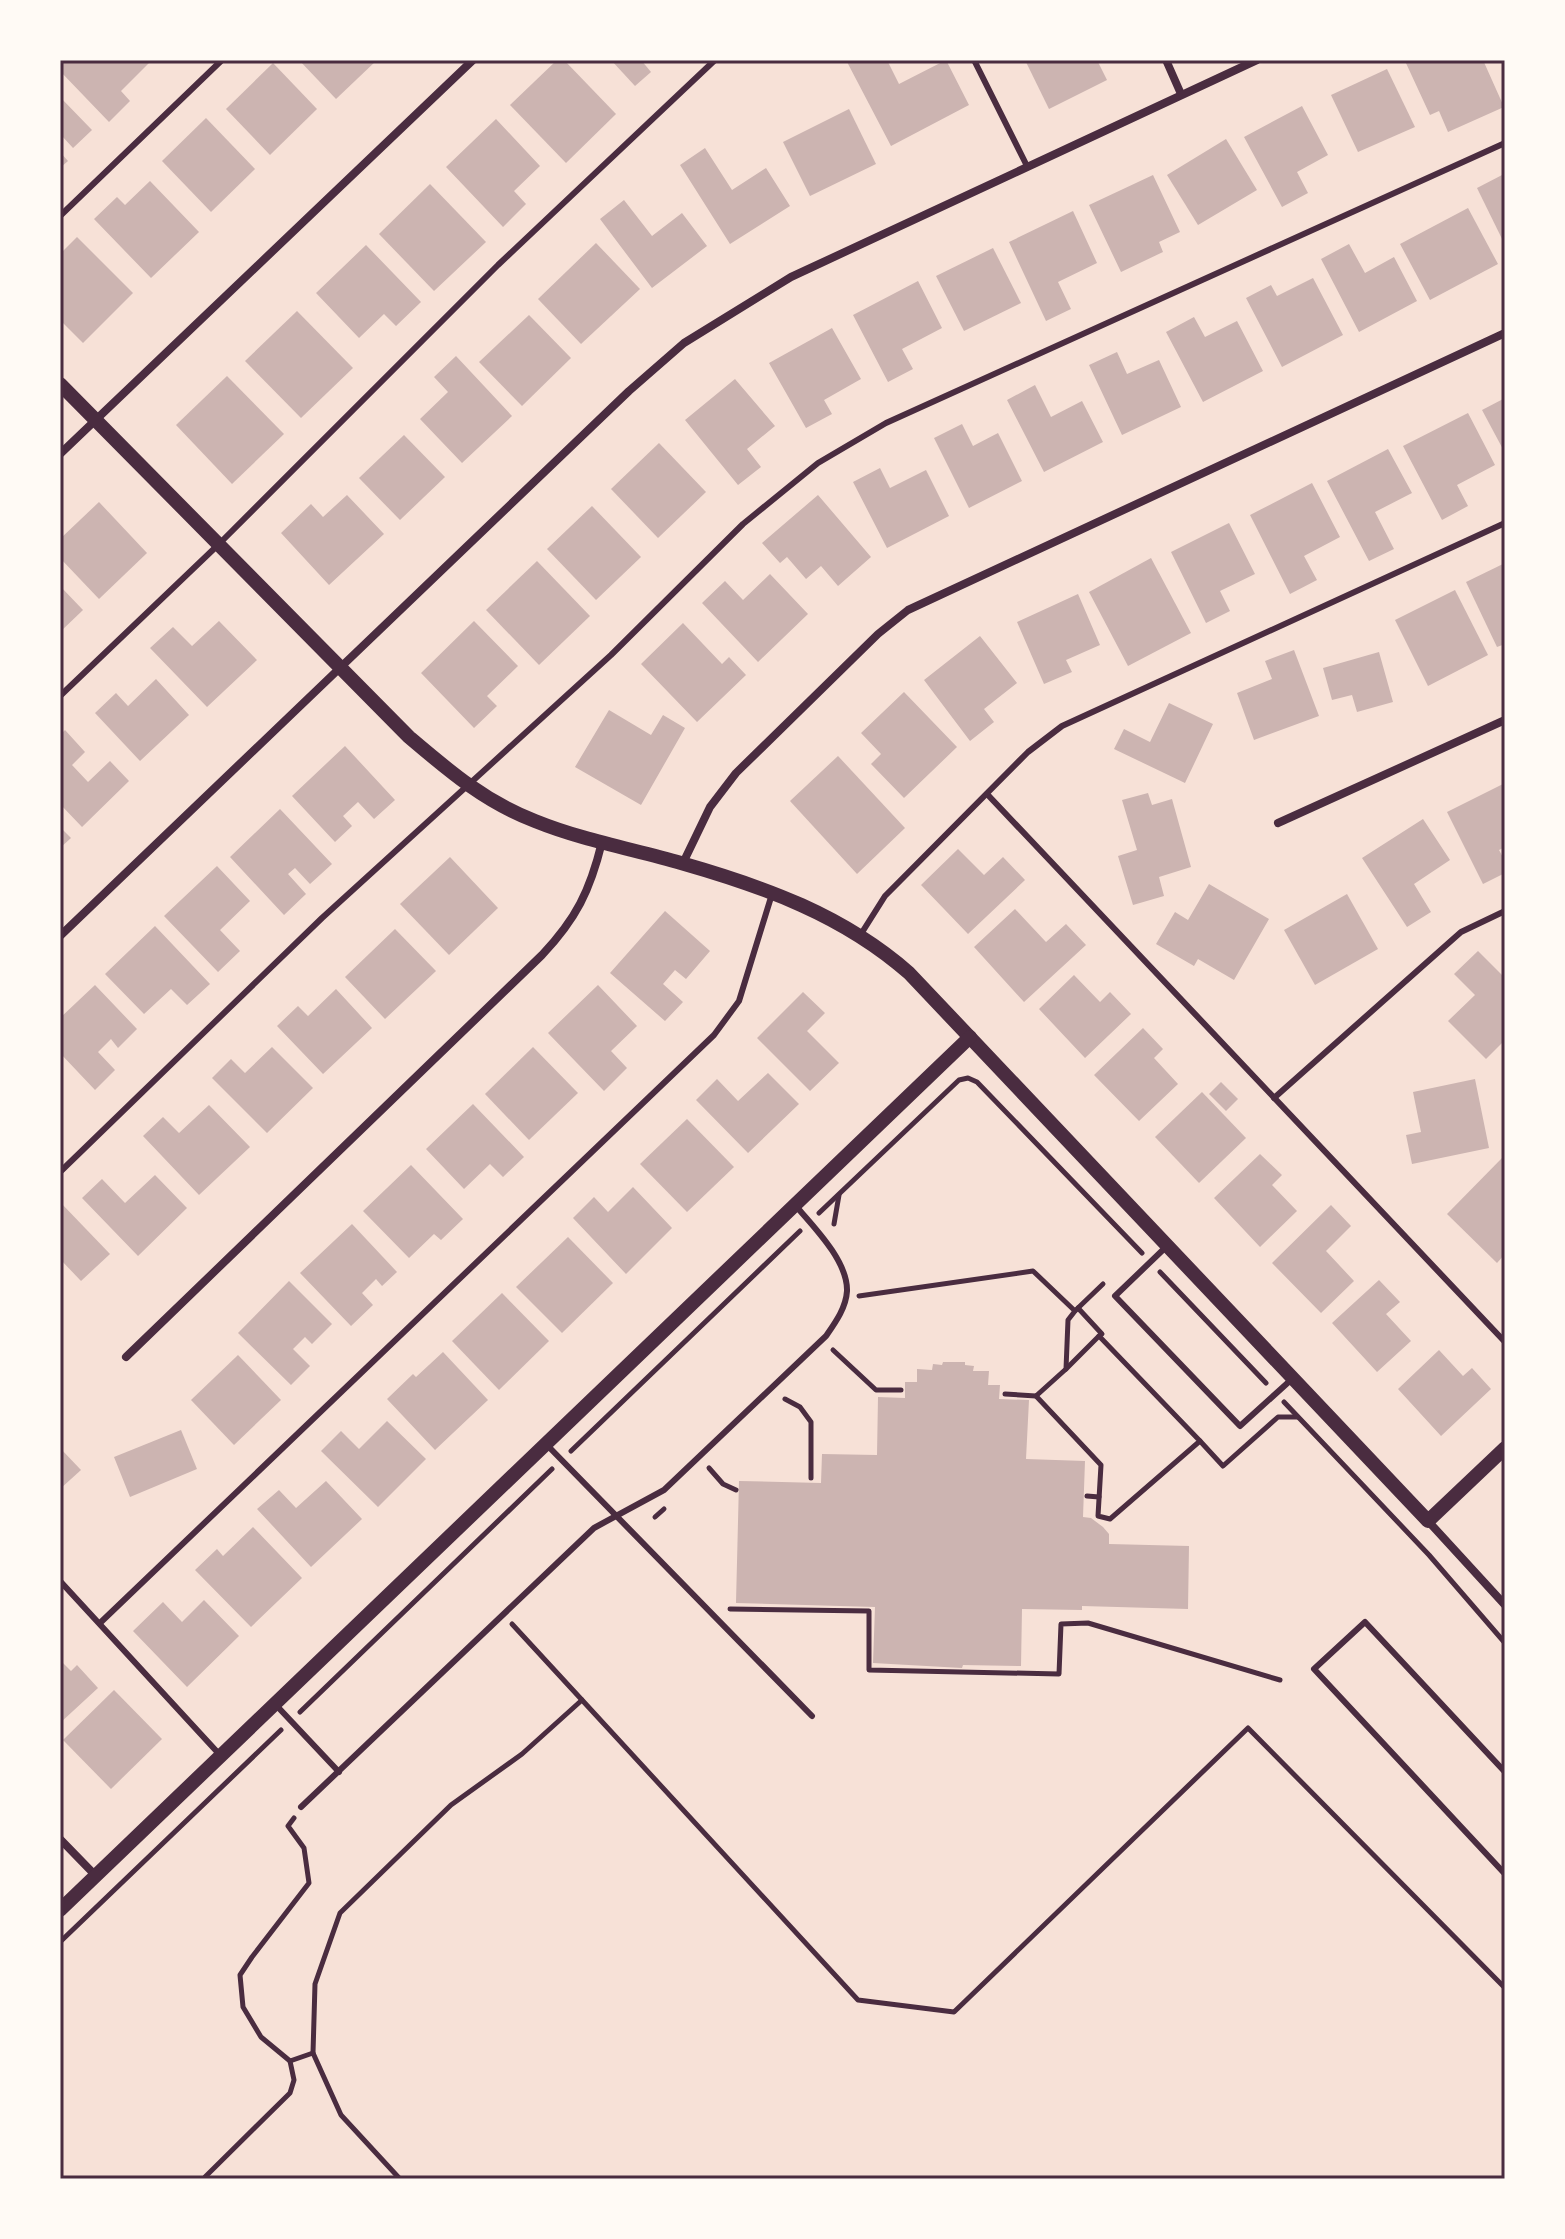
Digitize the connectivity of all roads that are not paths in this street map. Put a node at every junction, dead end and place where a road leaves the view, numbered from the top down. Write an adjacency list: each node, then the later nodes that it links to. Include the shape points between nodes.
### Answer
1 (222, 60): 10 (lane)
2 (473, 60): 13 (street)
3 (715, 60): 16 (lane, via 498,265)
4 (974, 60): 9 (lane)
5 (1166, 60): 7 (street)
6 (1257, 60): 7 (street)
7 (1181, 94): 9 (street)
8 (1505, 143): 20 (lane, via 900,417 818,463 743,524)
9 (1027, 166): 17 (street, via 791,277 684,343)
10 (60, 216)
11 (1505, 333): 24 (street, via 908,610 736,773 710,807)
12 (60, 384): 13 (street)
13 (96, 420): 14 (street); 16 (street)
14 (60, 454)
15 (1505, 523): 21 (lane, via 1062,726)
16 (219, 544): 17 (street); 18 (lane)
17 (342, 667): 20 (street, via 409,737); 28 (street)
18 (60, 696)
19 (1505, 720): 22 (street)
20 (467, 787): 23 (street, via 534,821); 31 (lane, via 322,918)
21 (987, 794): 27 (lane, via 885,896); 30 (lane)
22 (1278, 823)
23 (602, 842): 24 (street); 35 (street, via 584,902 550,947)
24 (683, 863): 25 (street)
25 (772, 893): 27 (street); 43 (lane, via 739,1001 714,1035)
26 (1505, 911): 30 (lane, via 1461,932)
27 (861, 934): 29 (street, via 909,973)
28 (60, 936)
29 (970, 1037): 32 (street); 33 (street)
30 (1274, 1098): 34 (lane)
31 (60, 1172)
32 (795, 1205): 37 (street); 39 (lane, via 841,1267 847,1289 840,1315 826,1336 664,1490)
33 (1167, 1246): 36 (street); 36 (lane, via 1115,1296 1135,1318 1240,1426)
34 (1505, 1342)
35 (126, 1357)
36 (1292, 1379): 40 (street)
37 (546, 1444): 39 (lane); 44 (street)
38 (1505, 1448): 40 (street)
39 (616, 1517): 45 (lane); 47 (lane, via 594,1528)
40 (1428, 1521): 42 (street)
41 (60, 1581): 43 (lane)
42 (1505, 1605)
43 (100, 1623): 46 (lane)
44 (275, 1704): 46 (street); 47 (lane)
45 (812, 1716)
46 (221, 1756): 54 (street)
47 (339, 1772): 49 (lane)
48 (1505, 1772): 52 (lane, via 1365,1622 1314,1669)
49 (301, 1807)
50 (60, 1839): 54 (street)
51 (1505, 1862): 52 (lane)
52 (1497, 1866): 53 (lane)
53 (1505, 1874)
54 (96, 1876): 55 (street)
55 (60, 1910)

